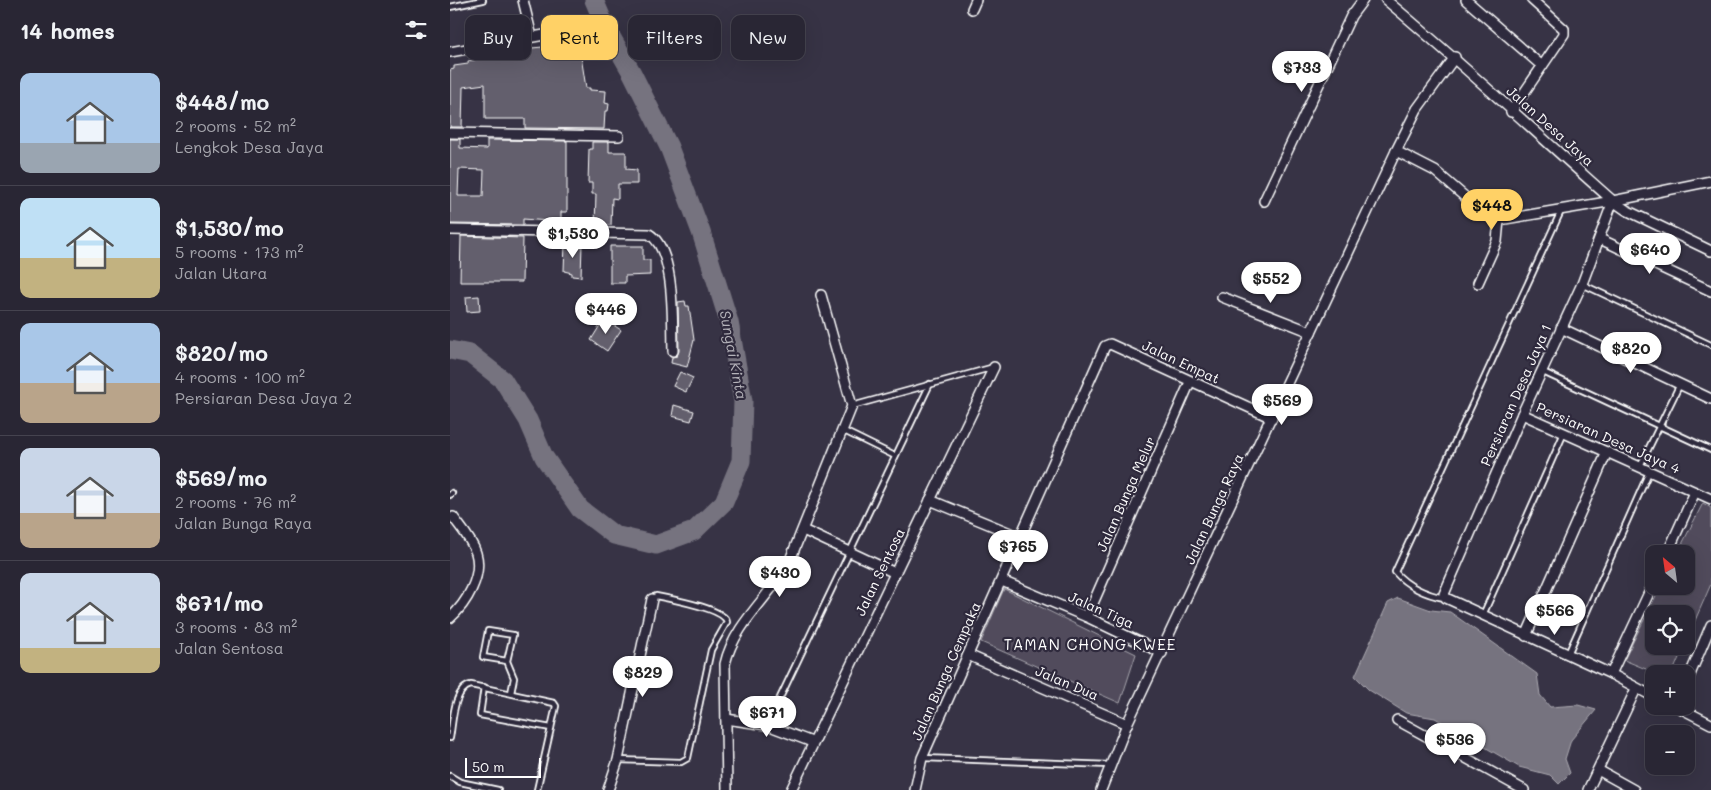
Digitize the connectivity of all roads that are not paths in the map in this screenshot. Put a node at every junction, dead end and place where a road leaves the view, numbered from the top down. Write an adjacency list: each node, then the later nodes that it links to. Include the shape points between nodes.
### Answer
1 (483, 0): 7 (lane)
2 (523, 0): 9 (street)
3 (1363, 0): 18 (street, via 1351,16)
4 (1386, 0): 11 (street, Jalan Desa Jaya)
5 (1466, 0): 12 (street)
6 (1532, 0): 12 (street, via 1564,31)
7 (450, 7)
8 (541, 35): 9 (street)
9 (532, 37): 10 (street)
10 (450, 52)
11 (1455, 57): 13 (street, Jalan Desa Jaya); 16 (street, Jalan Bunga Raya, via 1417,109)
12 (1542, 66): 13 (street)
13 (1512, 112): 19 (street, Jalan Desa Jaya)
14 (450, 133): 15 (street)
15 (619, 136)
16 (1396, 151): 21 (street, via 1435,170 1486,215); 31 (street, Jalan Bunga Raya)
17 (1711, 181): 19 (street)
18 (1264, 201)
19 (1613, 201): 20 (street); 23 (street, Persiaran Desa Jaya 1); 24 (street, Jalan Desa Jaya)
20 (1562, 208): 21 (street); 63 (lane, via 1395,572 1403,582)
21 (1499, 220): 25 (street, via 1497,241)
22 (450, 230): 34 (street, via 649,234 662,252 672,288)
23 (1600, 239): 26 (street, Persiaran Desa Jaya 1); 27 (street)
24 (1711, 251)
25 (1478, 284)
26 (1582, 284): 30 (street, Persiaran Desa Jaya 1); 32 (lane)
27 (1711, 291)
28 (821, 295): 41 (street)
29 (1222, 297): 31 (street)
30 (1561, 328): 36 (street, Persiaran Desa Jaya 1); 39 (street)
31 (1311, 332): 43 (street, Jalan Bunga Raya)
32 (1711, 345)
33 (1105, 346): 37 (street, Jalan Empat, via 1110,344); 57 (street, Jalan Bunga Cempaka)
34 (673, 351)
35 (994, 367): 38 (lane); 54 (street, Jalan Sentosa)
36 (1542, 371): 42 (street, Persiaran Desa Jaya 1); 44 (lane)
37 (1190, 382): 43 (street, Jalan Empat); 66 (street, Jalan Bunga Melur)
38 (930, 384): 41 (lane); 49 (lane)
39 (1680, 384): 40 (street); 44 (lane)
40 (1711, 399)
41 (852, 406): 45 (street)
42 (1522, 414): 46 (street, Persiaran Desa Jaya 4); 63 (street, Persiaran Desa Jaya 1, via 1444,592)
43 (1272, 418): 70 (street, Jalan Bunga Raya)
44 (1660, 425): 47 (lane); 50 (lane)
45 (842, 430): 49 (lane); 56 (street)
46 (1564, 433): 48 (street, Persiaran Desa Jaya 4); 65 (lane)
47 (1711, 450)
48 (1607, 452): 50 (street, Persiaran Desa Jaya 4); 69 (street)
49 (895, 456): 59 (lane)
50 (1640, 467): 51 (street, Persiaran Desa Jaya 4)
51 (1649, 472): 52 (street, Persiaran Desa Jaya 4); 71 (lane)
52 (1695, 492): 53 (street, Persiaran Desa Jaya 4); 58 (street)
53 (1711, 499)
54 (930, 500): 57 (street); 60 (street, Jalan Sentosa)
55 (453, 517): 67 (street, via 477,556 470,594)
56 (803, 530): 59 (street); 81 (street, via 778,583 731,643 725,664)
57 (1020, 537): 61 (street, Jalan Bunga Cempaka)
58 (1671, 545)
59 (850, 552): 60 (street); 85 (lane)
60 (895, 573): 88 (street, Jalan Sentosa)
61 (1002, 582): 66 (street, Jalan Tiga); 72 (street, Jalan Bunga Cempaka)
62 (1648, 595): 75 (street)
63 (1446, 598): 65 (street)
64 (652, 599): 90 (street); 90 (lane, via 656,596 712,610 723,615 727,622 711,650 688,758 681,762)
65 (1483, 615): 69 (street)
66 (1087, 617): 70 (street, Jalan Tiga)
67 (450, 618)
68 (1711, 625): 74 (street)
69 (1526, 636): 71 (street)
70 (1162, 653): 83 (street, Jalan Bunga Raya)
71 (1568, 654): 75 (street)
72 (968, 655): 83 (street, Jalan Dua); 89 (street, Jalan Bunga Cempaka)
73 (507, 661): 73 (lane, via 513,636 488,631 483,656); 78 (lane, via 514,678)
74 (1694, 665)
75 (1611, 674): 77 (street)
76 (484, 687): 78 (lane); 86 (lane, via 480,715); 87 (lane, via 471,685 458,695)
77 (1636, 689): 79 (street); 92 (street)
78 (511, 693): 86 (lane, via 554,703)
79 (1645, 693)
80 (1694, 715): 84 (street)
81 (726, 719): 85 (street); 97 (street)
82 (1397, 720): 101 (street)
83 (1128, 724): 91 (street, Jalan Bunga Raya)
84 (1711, 724)
85 (767, 725): 88 (street)
86 (551, 728): 95 (lane)
87 (450, 738)
88 (812, 742): 98 (street, Jalan Sentosa)
89 (922, 758): 91 (lane); 99 (street, Jalan Bunga Cempaka)
90 (618, 760): 96 (street)
91 (1112, 766): 100 (street, Jalan Bunga Raya)
92 (1598, 770): 102 (street); 103 (street)
93 (450, 776): 94 (lane, via 460,782)
94 (498, 790)
95 (537, 790)
96 (608, 790)
97 (727, 790)
98 (791, 790)
99 (915, 790)
100 (1101, 790)
101 (1524, 790)
102 (1588, 790)
103 (1634, 790)

